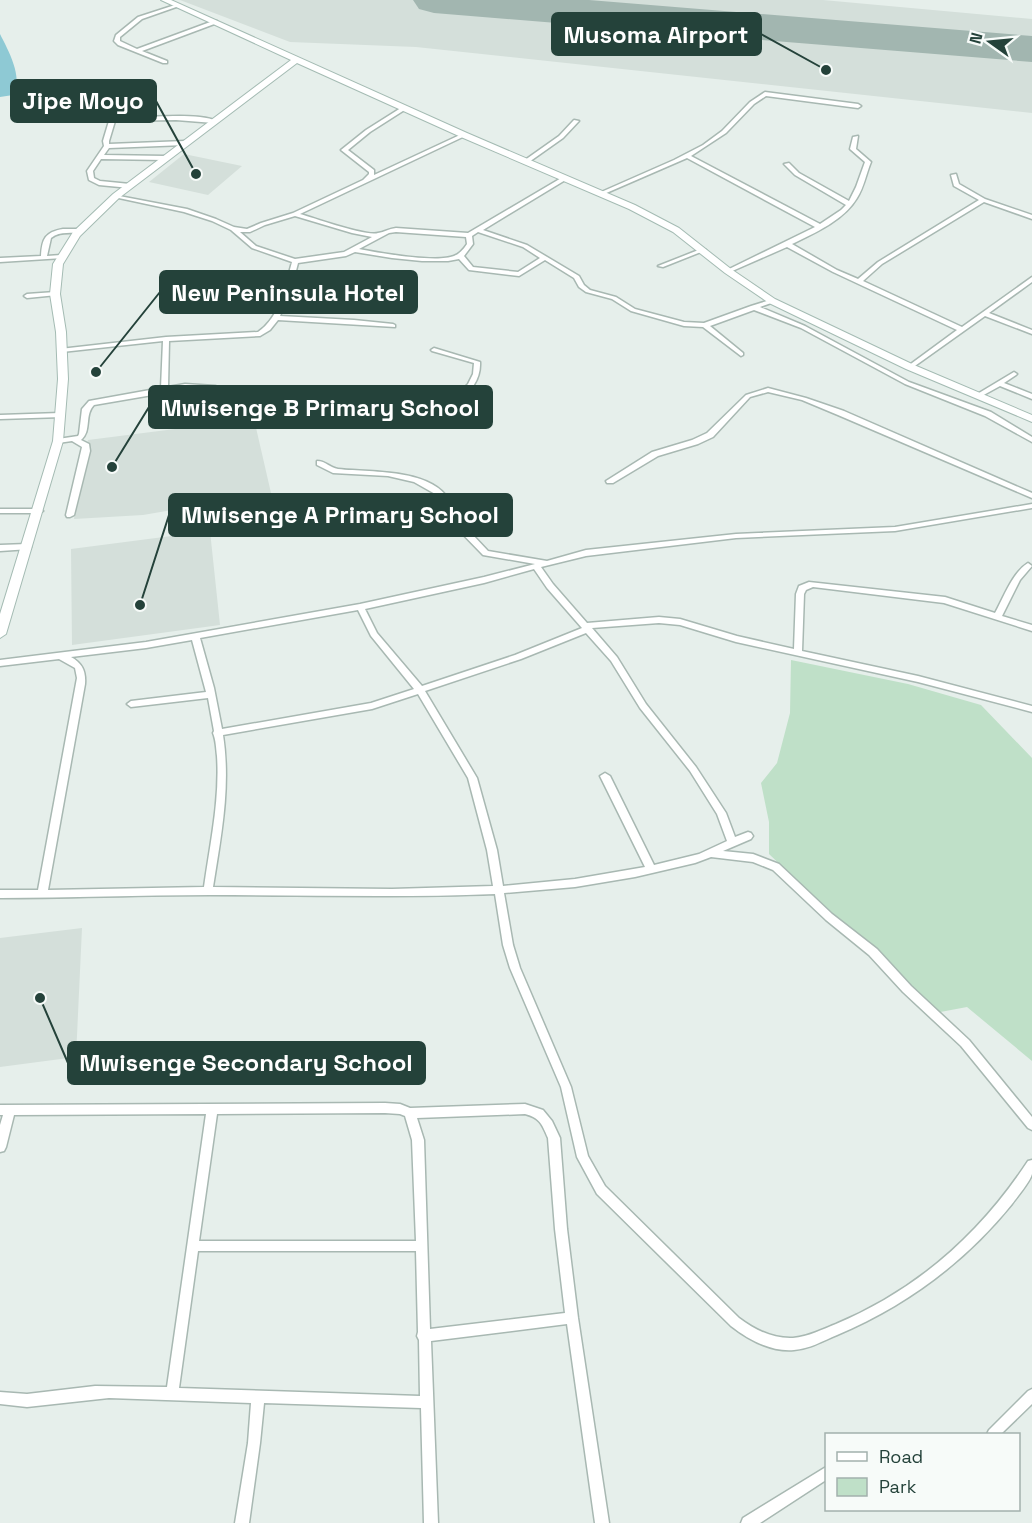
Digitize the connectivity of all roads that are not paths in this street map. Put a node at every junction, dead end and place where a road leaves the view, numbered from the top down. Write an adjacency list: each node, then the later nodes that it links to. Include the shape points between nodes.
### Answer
1 (165, 0): 4 (main road)
2 (1020, 0): 3 (street)
3 (1032, 2)
4 (177, 6): 5 (main road); 6 (street, via 140,18 118,36 120,44)
5 (215, 22): 6 (street); 7 (main road)
6 (137, 51): 8 (street)
7 (296, 60): 11 (main road); 13 (main road)
8 (165, 62)
9 (52, 100): 12 (street, via 67,103 62,113)
10 (858, 106): 19 (street, via 765,94 756,98 728,130)
11 (404, 108): 15 (main road); 26 (street, via 344,150 373,172)
12 (113, 118): 13 (street); 18 (street)
13 (214, 121): 17 (main road)
14 (576, 121): 22 (street)
15 (464, 135): 22 (main road); 26 (street)
16 (856, 137): 31 (street, via 854,149 868,162)
17 (185, 143): 18 (street); 21 (main road)
18 (107, 146): 20 (street)
19 (687, 156): 28 (street); 34 (street)
20 (100, 157): 21 (street); 27 (street, via 90,171 91,179)
21 (165, 158): 27 (main road)
22 (527, 161): 25 (main road)
23 (788, 164): 31 (street, via 797,174)
24 (954, 175): 30 (street, via 956,185)
25 (566, 178): 28 (main road); 36 (street)
26 (364, 181): 32 (street)
27 (130, 186): 29 (main road)
28 (602, 193): 42 (main road, via 676,230)
29 (116, 196): 35 (street, via 185,210); 37 (main road)
30 (983, 200): 33 (street); 52 (street, via 880,263)
31 (849, 204): 34 (street)
32 (295, 214): 35 (street, via 248,231); 39 (street)
33 (1032, 217)
34 (819, 227): 40 (street)
35 (234, 229): 48 (street, via 254,247)
36 (478, 230): 38 (street); 46 (street, via 525,246)
37 (79, 231): 44 (main road); 45 (street, via 49,235)
38 (469, 235): 39 (street, via 407,230 387,231); 43 (street, via 470,244)
39 (378, 236): 41 (street)
40 (787, 244): 50 (street); 52 (street)
41 (355, 250): 43 (street, via 408,258); 48 (street)
42 (703, 250): 49 (street); 50 (main road)
43 (459, 255): 46 (street, via 471,269 512,274 524,272)
44 (61, 257): 45 (street); 53 (main road)
45 (44, 258): 47 (street)
46 (544, 258): 59 (street, via 577,277 583,288 614,298 633,310 684,324)
47 (0, 260)
48 (295, 261): 58 (street, via 286,296)
49 (661, 266)
50 (728, 271): 55 (main road)
51 (1032, 279): 57 (street)
52 (858, 282): 61 (street)
53 (55, 294): 54 (street); 64 (main road)
54 (27, 296)
55 (772, 301): 56 (street); 67 (main road)
56 (753, 307): 59 (street); 77 (street, via 803,327 907,382 988,414)
57 (984, 313): 61 (street); 62 (street)
58 (275, 318): 60 (street); 63 (street, via 266,331 253,336)
59 (705, 325): 66 (street)
60 (393, 326)
61 (961, 329): 67 (street)
62 (1032, 332)
63 (166, 339): 64 (street); 70 (street)
64 (62, 350): 73 (main road)
65 (434, 350): 70 (street, via 473,360 478,366 464,394 440,405 308,419 212,386)
66 (741, 354)
67 (910, 367): 71 (main road)
68 (1014, 374): 69 (street)
69 (999, 383): 71 (street); 72 (street)
70 (164, 391): 76 (street, via 89,404 83,434)
71 (978, 396): 75 (main road)
72 (1032, 397)
73 (60, 415): 74 (street); 78 (main road)
74 (0, 417)
75 (1032, 419)
76 (75, 440): 78 (street); 85 (street, via 86,446 86,451)
77 (1032, 440)
78 (58, 441): 84 (main road)
79 (320, 463): 88 (street, via 333,471 416,480 440,493 450,516 486,553)
80 (610, 482): 81 (street, via 655,454 710,435 748,396 768,390 841,413)
81 (1032, 496)
82 (1032, 506): 88 (street, via 906,528 675,542 586,553)
83 (0, 511): 84 (street)
84 (39, 511): 86 (main road)
85 (70, 515)
86 (27, 547): 87 (street); 95 (main road)
87 (0, 548)
88 (548, 563): 90 (street)
89 (1029, 566): 92 (street, via 1017,579)
90 (537, 567): 91 (street); 93 (street)
91 (360, 607): 96 (street); 100 (street, via 374,634)
92 (998, 616): 94 (street); 97 (street, via 927,596 805,585 800,594)
93 (586, 628): 97 (street, via 659,620 680,622 736,639); 100 (street, via 533,652); 107 (street, via 614,659 643,706 707,790)
94 (1032, 628)
95 (0, 634)
96 (195, 637): 98 (street); 101 (street)
97 (798, 651): 103 (street)
98 (61, 656): 99 (street); 113 (street, via 81,668 81,684)
99 (0, 663)
100 (421, 691): 104 (street, via 372,706); 110 (street, via 472,778 492,850)
101 (211, 695): 102 (street); 104 (street)
102 (130, 704)
103 (1032, 709)
104 (217, 733): 111 (street, via 222,776)
105 (605, 776): 109 (street)
106 (748, 836): 107 (street)
107 (732, 842): 108 (street)
108 (712, 854): 109 (street); 117 (street, via 748,857 776,867 873,952 965,1043)
109 (651, 868): 110 (street, via 613,878)
110 (498, 889): 111 (street, via 412,895); 119 (street, via 515,968 566,1087 583,1157 601,1190 750,1334 784,1344 802,1343 883,1308 954,1256 992,1220)
111 (208, 891): 113 (street)
112 (0, 894): 113 (street)
113 (42, 895)
114 (212, 1109): 115 (street); 116 (street, via 385,1108); 120 (street)
115 (5, 1110): 118 (street)
116 (410, 1113): 121 (street, via 418,1140); 122 (street, via 525,1109 539,1113 548,1124 554,1138)
117 (1032, 1125)
118 (0, 1147)
119 (1032, 1165)
120 (193, 1246): 121 (street); 124 (street)
121 (422, 1246): 123 (street)
122 (572, 1318): 123 (street); 133 (street)
123 (423, 1336): 128 (street)
124 (172, 1395): 126 (street, via 106,1391 24,1401); 127 (street)
125 (1032, 1395): 129 (street)
126 (0, 1398)
127 (258, 1398): 128 (street); 131 (street)
128 (425, 1402): 132 (street)
129 (994, 1433)
130 (825, 1474): 134 (street)
131 (242, 1523)
132 (431, 1523)
133 (603, 1523)
134 (748, 1523)

